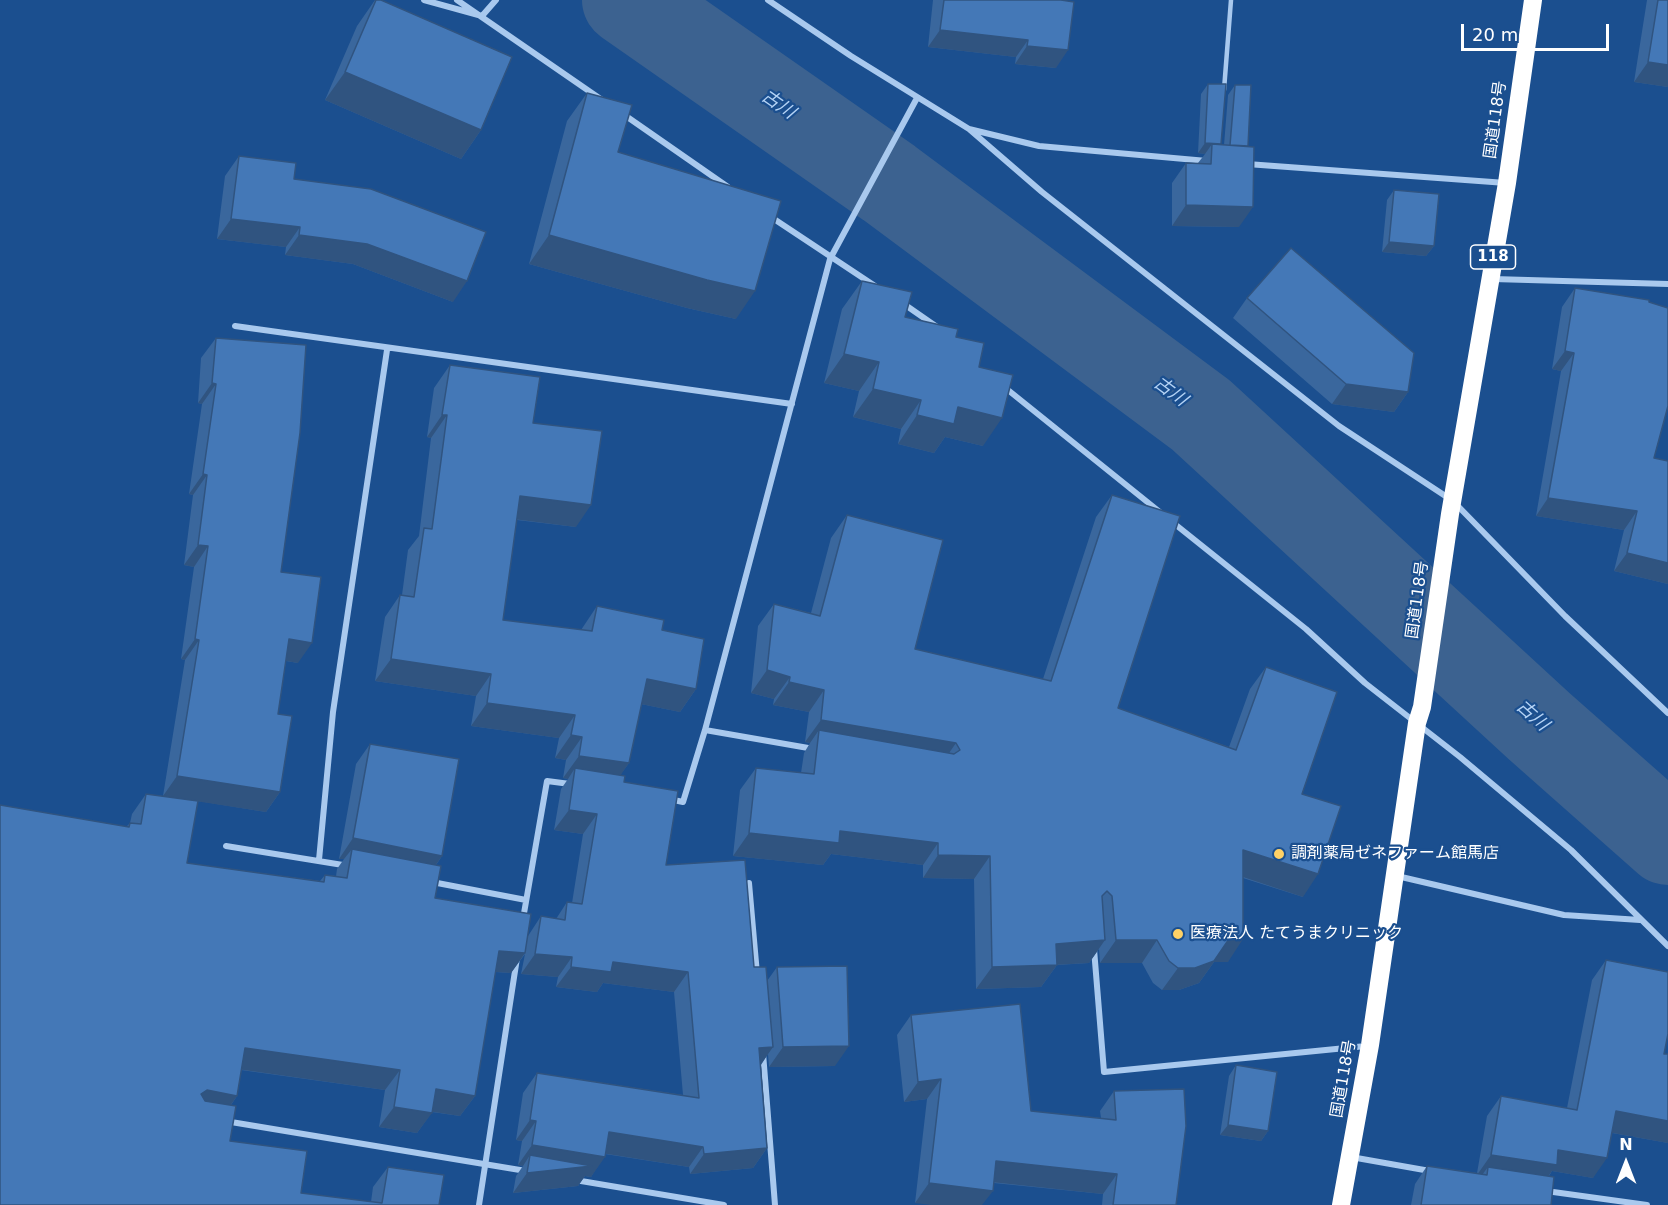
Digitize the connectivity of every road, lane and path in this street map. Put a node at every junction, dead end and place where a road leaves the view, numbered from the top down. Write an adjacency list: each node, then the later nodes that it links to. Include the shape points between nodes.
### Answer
1 (424, 0): 7 (street)
2 (457, 0): 7 (street)
3 (496, 0): 7 (street)
4 (768, 0): 9 (street)
5 (1231, 0): 8 (lane)
6 (1533, 0): 15 (highway, 国道118号 / 118)
7 (482, 16): 10 (street)
8 (1224, 93)
9 (917, 98): 12 (street); 18 (street)
10 (608, 103)
11 (618, 110): 16 (street)
12 (969, 129): 13 (street, via 1039,146); 28 (street, via 1042,192 1339,426)
13 (1218, 162)
14 (1234, 163): 15 (street)
15 (1507, 183): 19 (highway, 国道118号 / 118)
16 (734, 191)
17 (763, 211): 18 (street)
18 (830, 259): 21 (street); 27 (street)
19 (1489, 278): 20 (street); 28 (highway, 国道118号 / 118)
20 (1668, 284)
21 (878, 288)
22 (896, 299): 24 (street, via 925,316)
23 (235, 326): 25 (street)
24 (942, 332)
25 (387, 350): 27 (street); 36 (street, via 333,712)
26 (995, 379): 30 (street, via 1306,629 1365,683)
27 (792, 404): 31 (street)
28 (1451, 507): 29 (street); 30 (highway, 国道118号 / 118)
29 (1668, 713)
30 (1420, 715): 38 (highway, 国道118号 / 118); 42 (street, via 1571,850)
31 (705, 730): 32 (street); 34 (street, via 683,802)
32 (822, 750)
33 (581, 786): 41 (street, via 547,781)
34 (660, 798)
35 (226, 846): 36 (street)
36 (319, 860): 37 (street)
37 (353, 867)
38 (1395, 875): 42 (street, via 1564,915); 48 (highway, 国道118号 / 118)
39 (422, 880): 41 (street)
40 (749, 882): 47 (street)
41 (526, 900): 43 (street)
42 (1640, 920): 46 (street)
43 (523, 923)
44 (1093, 942): 48 (street, via 1104,1072)
45 (519, 946): 52 (street)
46 (1668, 946)
47 (757, 978)
48 (1370, 1045): 51 (highway, 国道118号 / 118)
49 (763, 1050): 59 (street)
50 (216, 1119): 52 (street)
51 (1350, 1157): 54 (street); 60 (highway, 国道118号 / 118)
52 (485, 1164): 53 (street); 57 (street)
53 (531, 1172)
54 (1440, 1173)
55 (565, 1178): 58 (street)
56 (1533, 1189): 61 (street)
57 (479, 1205)
58 (724, 1205)
59 (775, 1205)
60 (1341, 1205)
61 (1647, 1205)

